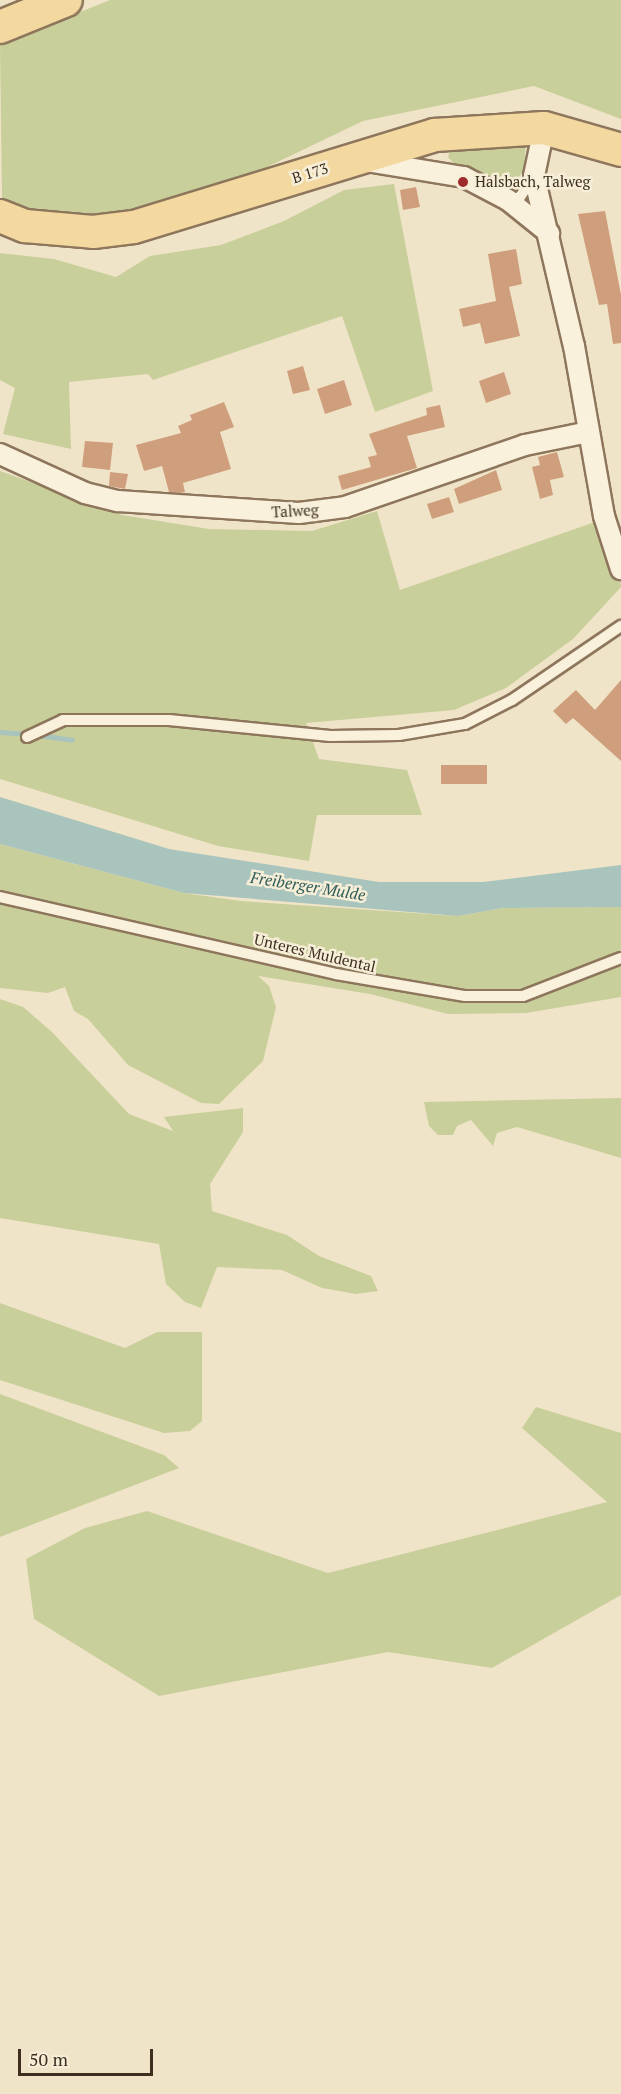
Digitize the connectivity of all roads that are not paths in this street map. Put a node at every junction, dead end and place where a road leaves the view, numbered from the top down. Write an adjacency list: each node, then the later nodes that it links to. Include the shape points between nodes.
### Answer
1 (66, 0): 2 (main road)
2 (0, 27)
3 (544, 128): 4 (main road, B 173 / B 173); 5 (main road, B 173 / B 173, via 435,135); 6 (street)
4 (621, 150)
5 (354, 159): 7 (street, via 464,177); 8 (main road, B 173 / B 173, via 134,227 93,232 25,226)
6 (534, 176): 7 (lane, via 520,197); 9 (street)
7 (508, 200): 9 (street)
8 (0, 216)
9 (549, 232): 10 (street)
10 (589, 432): 11 (street, Talweg, via 525,445 345,507 298,513 118,501 85,493); 12 (street, via 604,516)
11 (0, 454)
12 (621, 569)
13 (621, 626): 14 (lane, via 512,700 465,724 399,735 342,736 169,720 57,721)
14 (27, 737)
15 (0, 897): 16 (lane, Unteres Muldental, via 347,976 465,996 523,996)
16 (621, 958)

